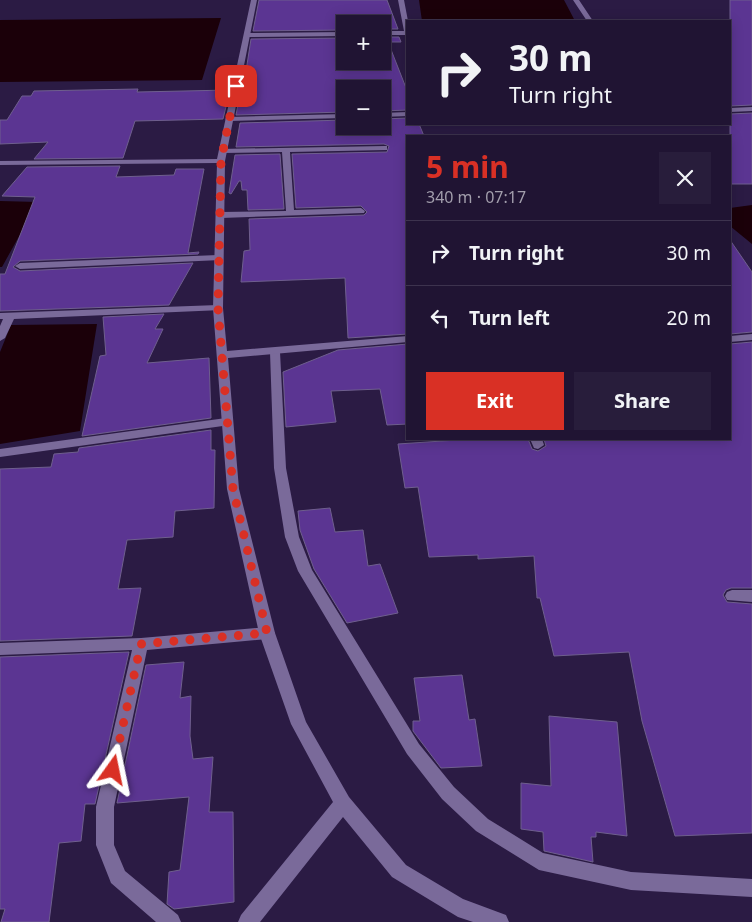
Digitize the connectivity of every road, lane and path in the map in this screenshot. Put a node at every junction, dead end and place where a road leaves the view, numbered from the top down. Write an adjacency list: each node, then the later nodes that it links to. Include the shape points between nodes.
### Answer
1 (254, 0): 9 (street)
2 (401, 0): 5 (street)
3 (576, 0): 4 (street)
4 (589, 20)
5 (406, 27)
6 (406, 32): 7 (street)
7 (391, 33)
8 (336, 34): 9 (street)
9 (247, 35): 15 (street)
10 (752, 109): 11 (street)
11 (731, 110)
12 (406, 114): 13 (street)
13 (391, 115)
14 (336, 116): 15 (street)
15 (229, 119): 18 (street)
16 (384, 148): 17 (street)
17 (286, 150): 18 (street); 21 (street)
18 (222, 156): 19 (street); 22 (street)
19 (0, 163)
20 (361, 210): 21 (street)
21 (290, 212): 22 (street)
22 (221, 215): 23 (street)
23 (218, 258): 24 (street); 25 (street)
24 (20, 266)
25 (218, 308): 26 (street); 32 (street)
26 (5, 316): 28 (street)
27 (752, 337): 30 (street)
28 (0, 338)
29 (406, 339): 31 (street)
30 (731, 339)
31 (275, 352): 32 (street); 41 (street, via 280,468 292,537 305,571 413,749 448,793 482,826 539,861 631,881)
32 (223, 355): 33 (street)
33 (226, 422): 34 (street); 37 (street, via 233,489)
34 (0, 453)
35 (732, 596): 36 (street)
36 (752, 596)
37 (267, 633): 38 (street); 40 (street, via 299,724)
38 (141, 644): 39 (street); 43 (street, via 105,806 105,845 118,877)
39 (0, 649)
40 (343, 803): 42 (street, via 398,871); 44 (street)
41 (752, 888)
42 (458, 914): 45 (street)
43 (171, 922)
44 (248, 922)
45 (499, 922)

